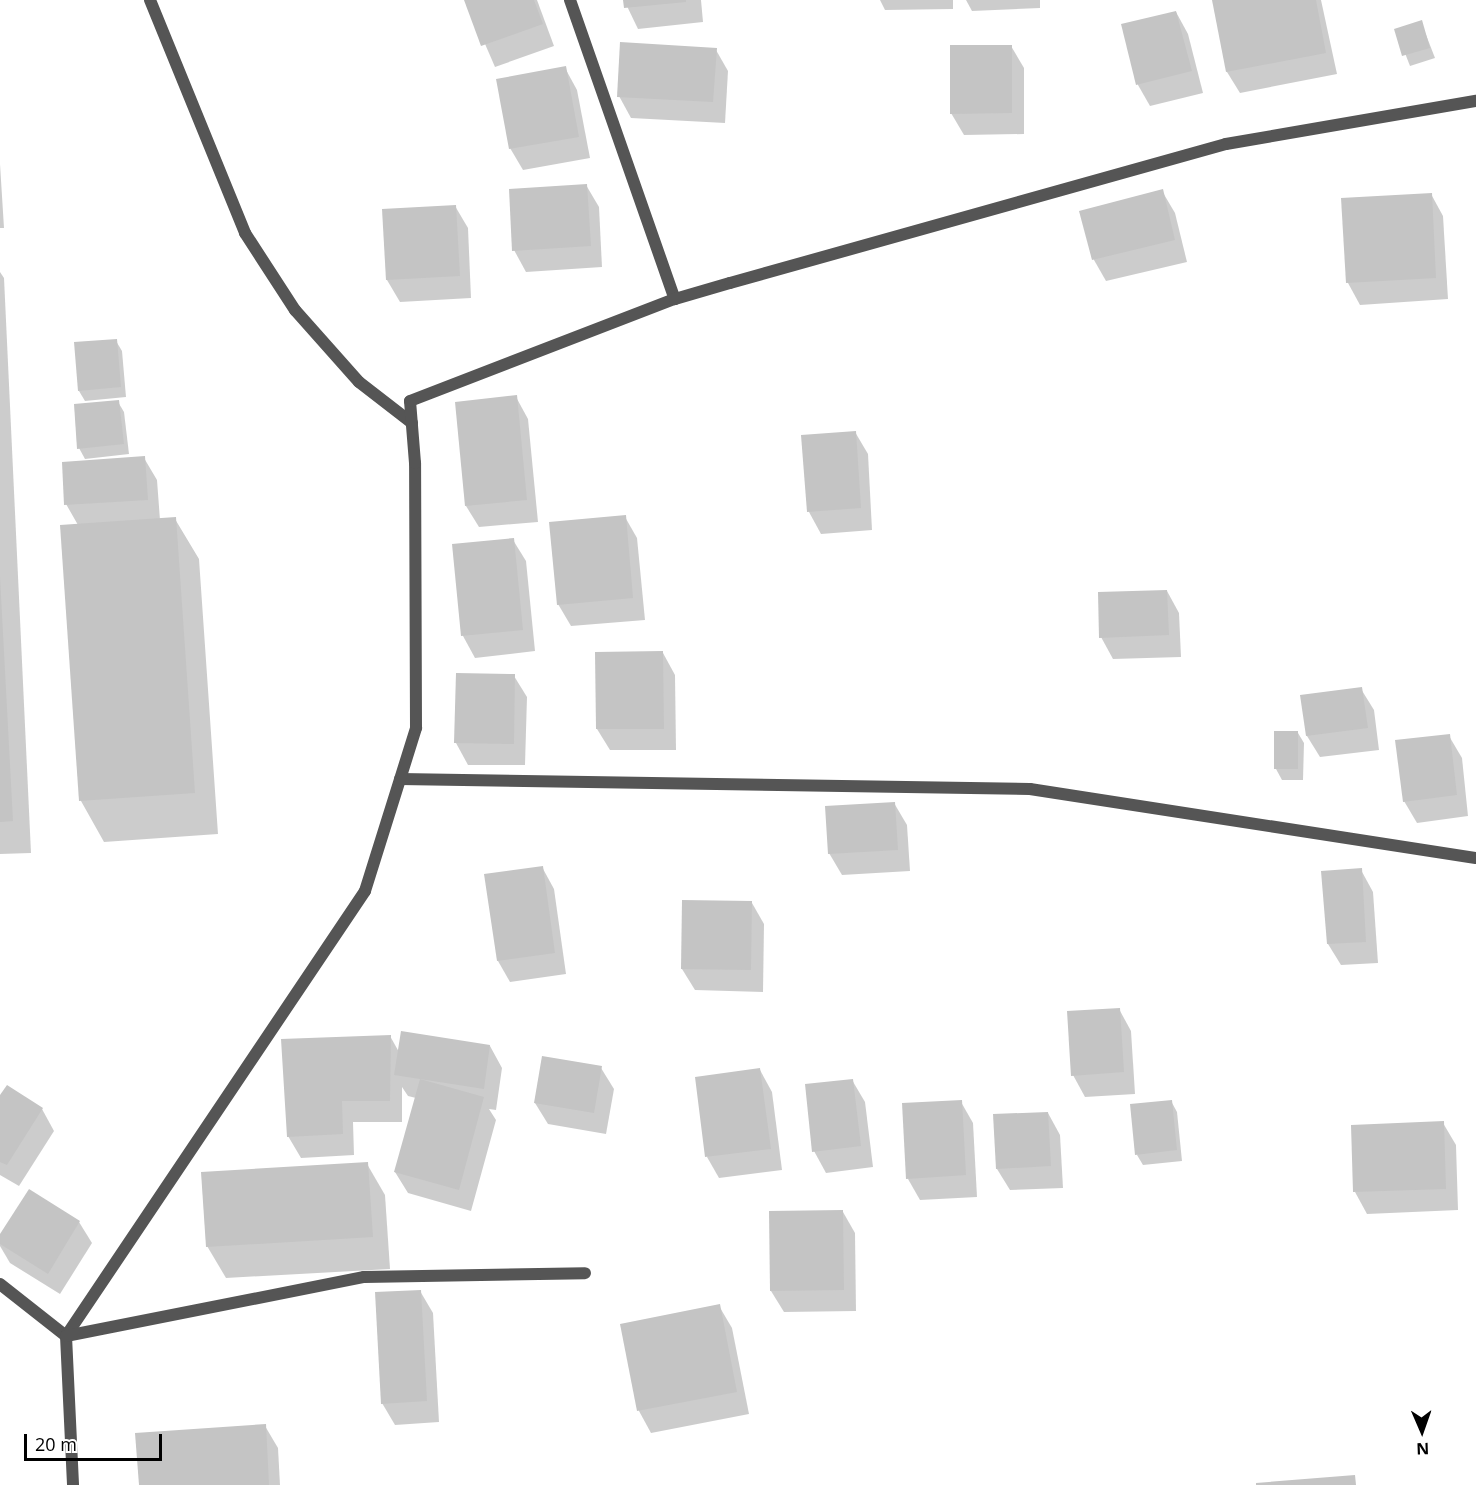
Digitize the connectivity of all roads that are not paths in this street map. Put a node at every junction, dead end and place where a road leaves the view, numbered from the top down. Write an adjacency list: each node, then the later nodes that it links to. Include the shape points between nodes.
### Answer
1 (150, 0): 5 (street, via 245,233 295,310 359,382)
2 (570, 0): 4 (street)
3 (1476, 101): 4 (street, via 1226,144)
4 (675, 299): 5 (street, via 410,401)
5 (412, 423): 6 (street, via 416,728)
6 (400, 779): 7 (street, via 1030,789); 10 (street, via 365,891)
7 (1476, 858)
8 (585, 1273): 10 (street, via 364,1277)
9 (0, 1284): 10 (street)
10 (66, 1336): 11 (street)
11 (73, 1485)

